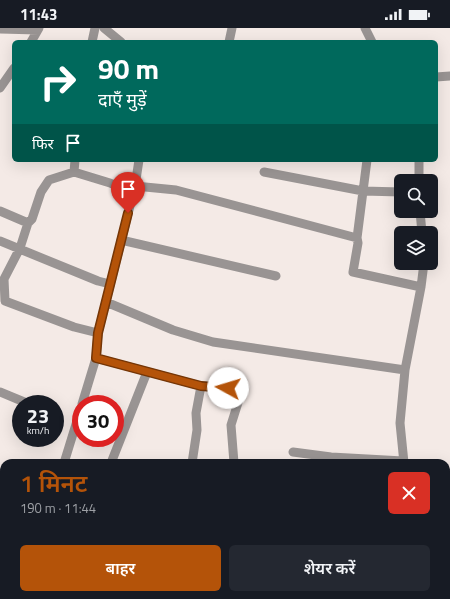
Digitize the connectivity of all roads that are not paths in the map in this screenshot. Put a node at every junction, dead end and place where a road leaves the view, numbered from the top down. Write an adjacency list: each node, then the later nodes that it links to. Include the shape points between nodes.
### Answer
1 (95, 28): 8 (street)
2 (104, 28): 9 (street)
3 (232, 28): 10 (street)
4 (365, 28): 11 (street)
5 (0, 29): 6 (street)
6 (39, 29): 7 (street)
7 (32, 40)
8 (92, 40)
9 (119, 40)
10 (229, 40)
11 (371, 40)
12 (12, 71): 15 (street)
13 (450, 76): 14 (street)
14 (438, 77)
15 (0, 88)
16 (75, 162): 20 (street)
17 (139, 162): 23 (street)
18 (367, 162): 24 (street)
19 (419, 162): 22 (street)
20 (74, 172): 23 (street, via 121,188); 27 (street, via 49,180)
21 (264, 172): 24 (street)
22 (419, 174)
23 (135, 186): 28 (street, via 176,190); 29 (street)
24 (364, 191): 25 (street); 28 (street)
25 (394, 192)
26 (0, 211): 27 (street)
27 (28, 223): 31 (street)
28 (357, 238): 35 (street, via 353,272)
29 (121, 240): 33 (street); 34 (street)
30 (0, 241): 31 (street)
31 (20, 248): 34 (street, via 98,282); 37 (street, via 4,280 5,301 74,327)
32 (423, 270): 35 (street)
33 (276, 276)
34 (110, 284): 36 (street)
35 (421, 287): 39 (street)
36 (106, 302): 37 (street); 39 (street, via 173,330 213,342)
37 (98, 333): 38 (street)
38 (96, 358): 40 (street); 43 (street)
39 (405, 370): 52 (street, via 400,423)
40 (147, 372): 41 (street); 48 (street)
41 (201, 386): 49 (street); 50 (street, via 242,390 231,425)
42 (0, 392): 44 (street)
43 (85, 395)
44 (12, 397)
45 (72, 437): 47 (street)
46 (293, 452): 51 (street)
47 (65, 459)
48 (114, 459)
49 (193, 459)
50 (234, 459)
51 (349, 459)
52 (403, 459)

